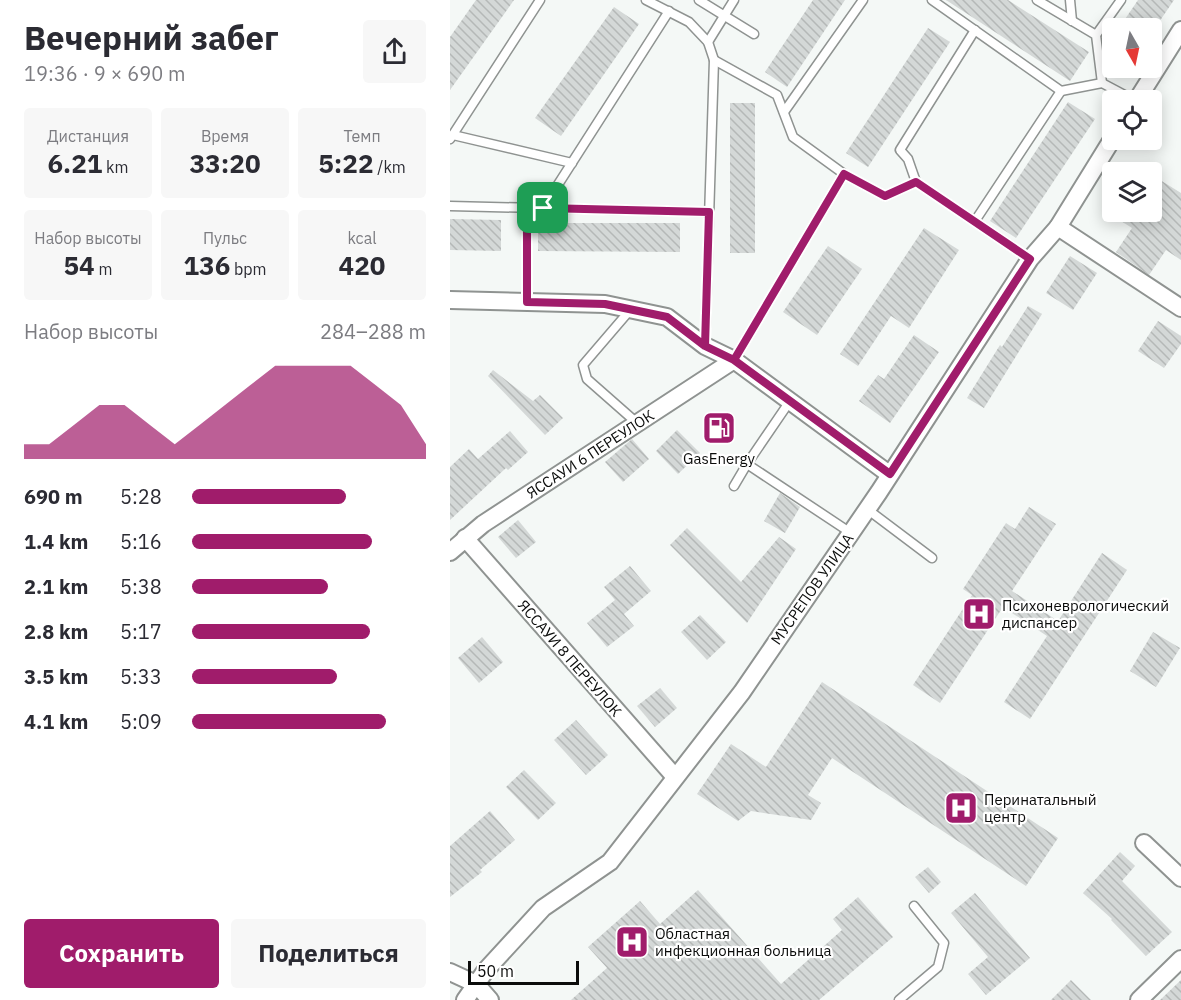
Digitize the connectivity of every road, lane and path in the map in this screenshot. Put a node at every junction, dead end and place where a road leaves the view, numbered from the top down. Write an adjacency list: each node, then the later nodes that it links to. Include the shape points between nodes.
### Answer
1 (540, 0): 24 (lane)
2 (646, 0): 10 (lane)
3 (699, 0): 11 (lane)
4 (734, 0): 11 (lane)
5 (863, 0): 23 (lane)
6 (932, 0): 13 (lane)
7 (1037, 0): 12 (lane)
8 (1070, 0): 12 (lane)
9 (1121, 0): 16 (lane)
10 (669, 11): 17 (lane, via 689,22); 26 (lane)
11 (724, 16): 15 (lane); 17 (lane)
12 (1072, 21): 16 (lane)
13 (975, 30): 22 (lane); 28 (lane, via 900,150 908,159)
14 (1181, 30): 21 (street)
15 (754, 34)
16 (1096, 35): 19 (lane)
17 (708, 42): 18 (lane)
18 (714, 60): 23 (lane, via 777,95); 32 (lane)
19 (1102, 83): 20 (lane); 22 (lane)
20 (1116, 90)
21 (1142, 90)
22 (1061, 91): 33 (lane)
23 (784, 112): 27 (lane, via 793,137)
24 (451, 137): 26 (lane)
25 (1106, 150): 34 (street, МУСРЕПОВ УЛИЦА)
26 (572, 163): 31 (lane)
27 (844, 174): 28 (lane, via 885,196); 41 (lane)
28 (916, 182): 33 (lane)
29 (450, 206): 30 (lane)
30 (527, 208): 31 (lane); 37 (lane)
31 (543, 208): 32 (lane)
32 (709, 212): 40 (lane)
33 (975, 220): 35 (lane)
34 (1058, 226): 35 (street, МУСРЕПОВ УЛИЦА); 38 (street)
35 (1030, 259): 45 (street, МУСРЕПОВ УЛИЦА)
36 (450, 300): 37 (street)
37 (527, 302): 39 (street, via 605,304)
38 (1181, 308)
39 (631, 309): 40 (street, via 667,317); 43 (lane, via 583,365 587,379)
40 (705, 346): 41 (street)
41 (734, 360): 42 (street); 43 (street, ЯССАУИ 6 ПЕРЕУЛОК)
42 (790, 401): 44 (lane); 45 (street)
43 (637, 423): 49 (street, ЯССАУИ 6 ПЕРЕУЛОК)
44 (747, 464): 46 (lane); 48 (lane)
45 (890, 474): 47 (street, МУСРЕПОВ УЛИЦА)
46 (734, 486)
47 (867, 510): 48 (street, МУСРЕПОВ УЛИЦА); 51 (lane)
48 (851, 532): 52 (street, МУСРЕПОВ УЛИЦА, via 742,692)
49 (465, 538): 50 (street, ЯССАУИ 6 ПЕРЕУЛОК); 52 (street, ЯССАУИ 8 ПЕРЕУЛОК)
50 (450, 552)
51 (932, 558)
52 (675, 777): 58 (street, МУСРЕПОВ УЛИЦА, via 610,862 543,908)
53 (1144, 843): 54 (street)
54 (1181, 878)
55 (914, 906): 61 (lane, via 944,943 938,967)
56 (1181, 959): 62 (street)
57 (450, 972): 58 (street)
58 (476, 984): 59 (street, МУСРЕПОВ УЛИЦА); 60 (street)
59 (465, 1000)
60 (490, 1000)
61 (899, 1000)
62 (1139, 1000)

